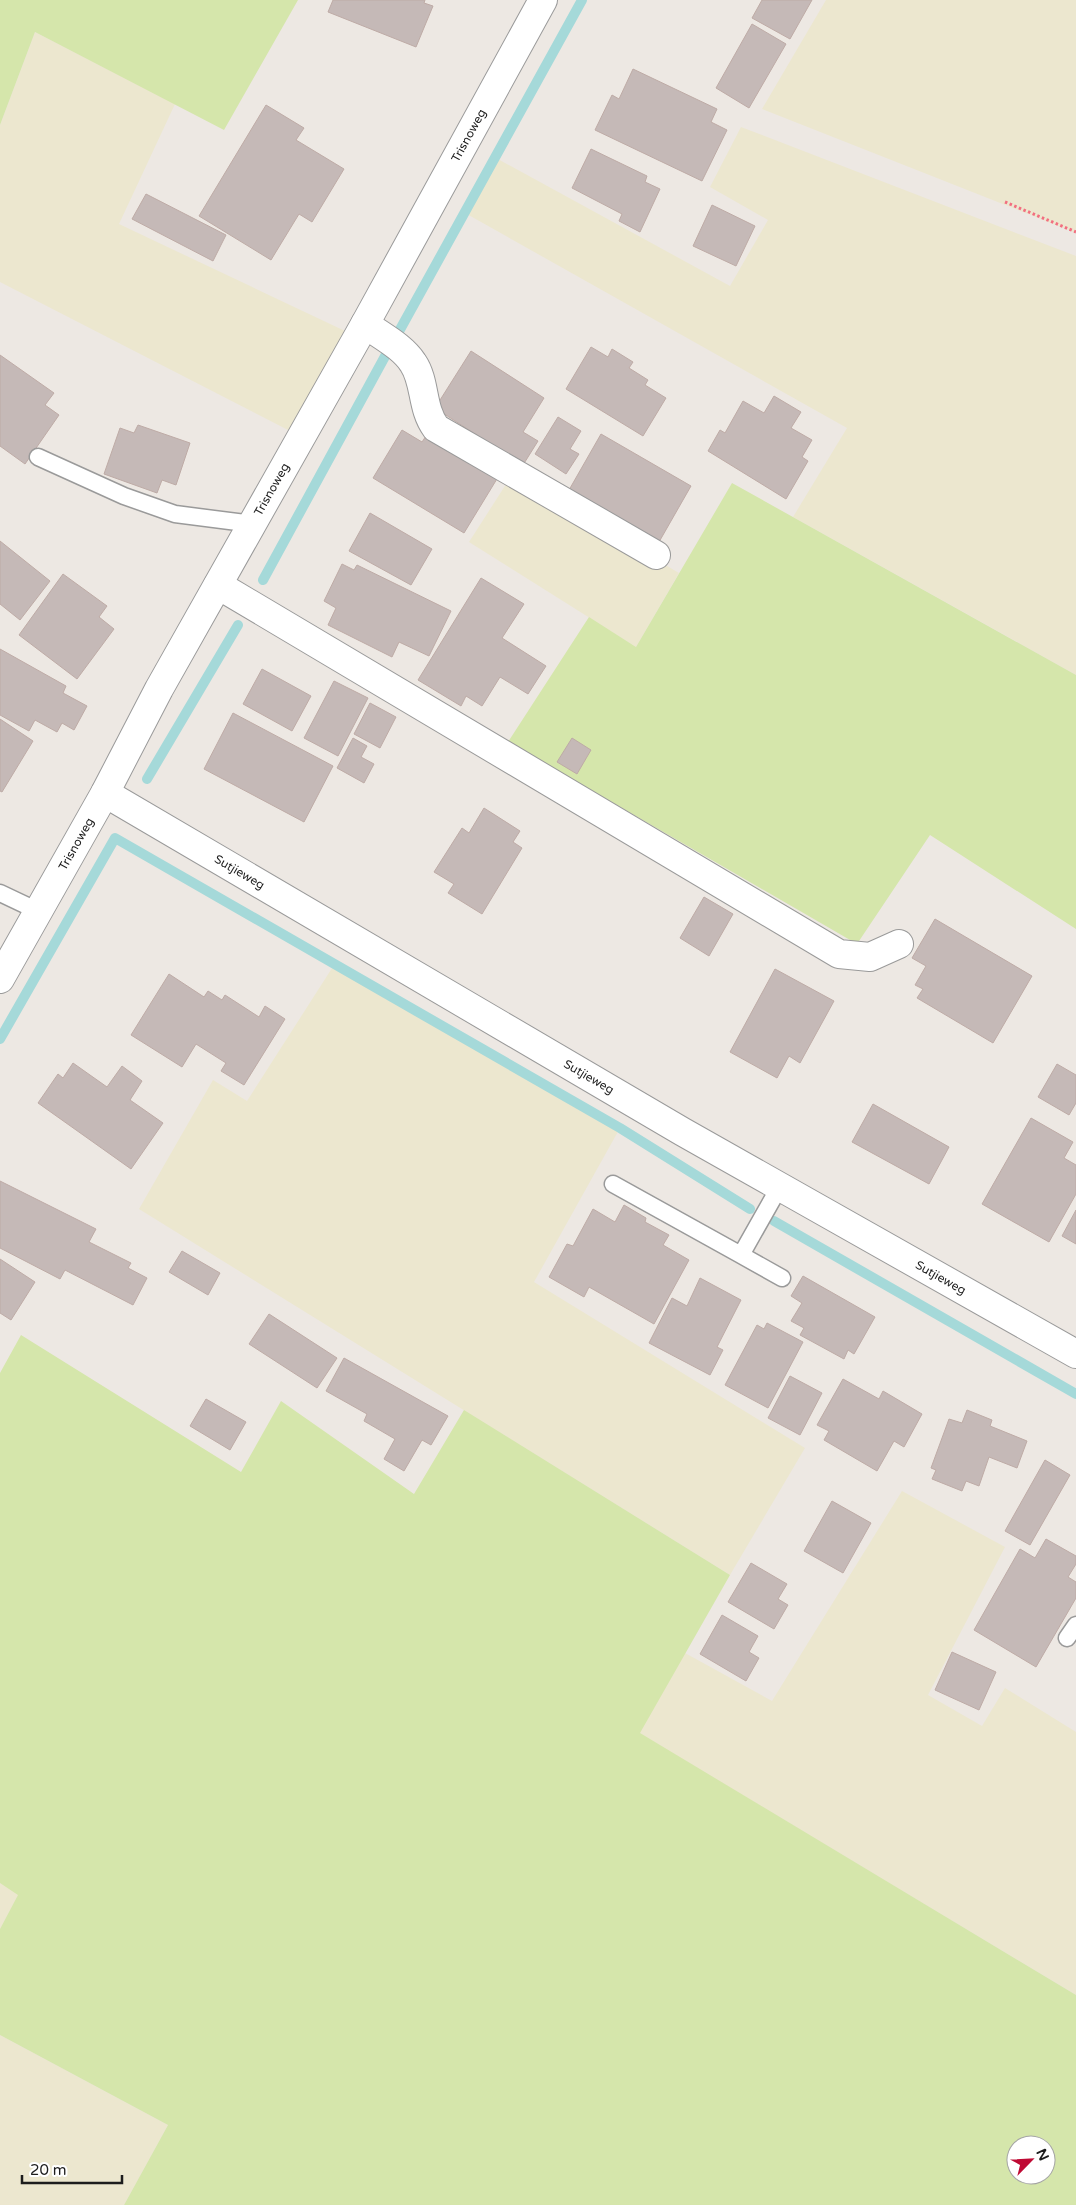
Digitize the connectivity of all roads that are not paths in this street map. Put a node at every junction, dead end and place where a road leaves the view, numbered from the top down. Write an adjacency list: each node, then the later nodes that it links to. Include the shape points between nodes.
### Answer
1 (544, 0): 2 (street, Trisnoweg)
2 (365, 324): 4 (street, Trisnoweg); 5 (street, via 402,350 414,364 428,418 436,428)
3 (38, 457): 4 (lane, via 124,496 167,511)
4 (253, 524): 6 (street, Trisnoweg)
5 (656, 555)
6 (218, 585): 7 (street, Trisnoweg); 10 (street, via 839,954 870,957)
7 (105, 793): 9 (street, Trisnoweg); 13 (street, Sutjieweg)
8 (0, 893): 9 (lane)
9 (38, 911): 11 (street, Trisnoweg)
10 (899, 944)
11 (0, 979)
12 (613, 1184): 14 (lane)
13 (780, 1186): 14 (lane); 16 (street, Sutjieweg)
14 (740, 1255): 15 (lane)
15 (782, 1278)
16 (1076, 1354)

